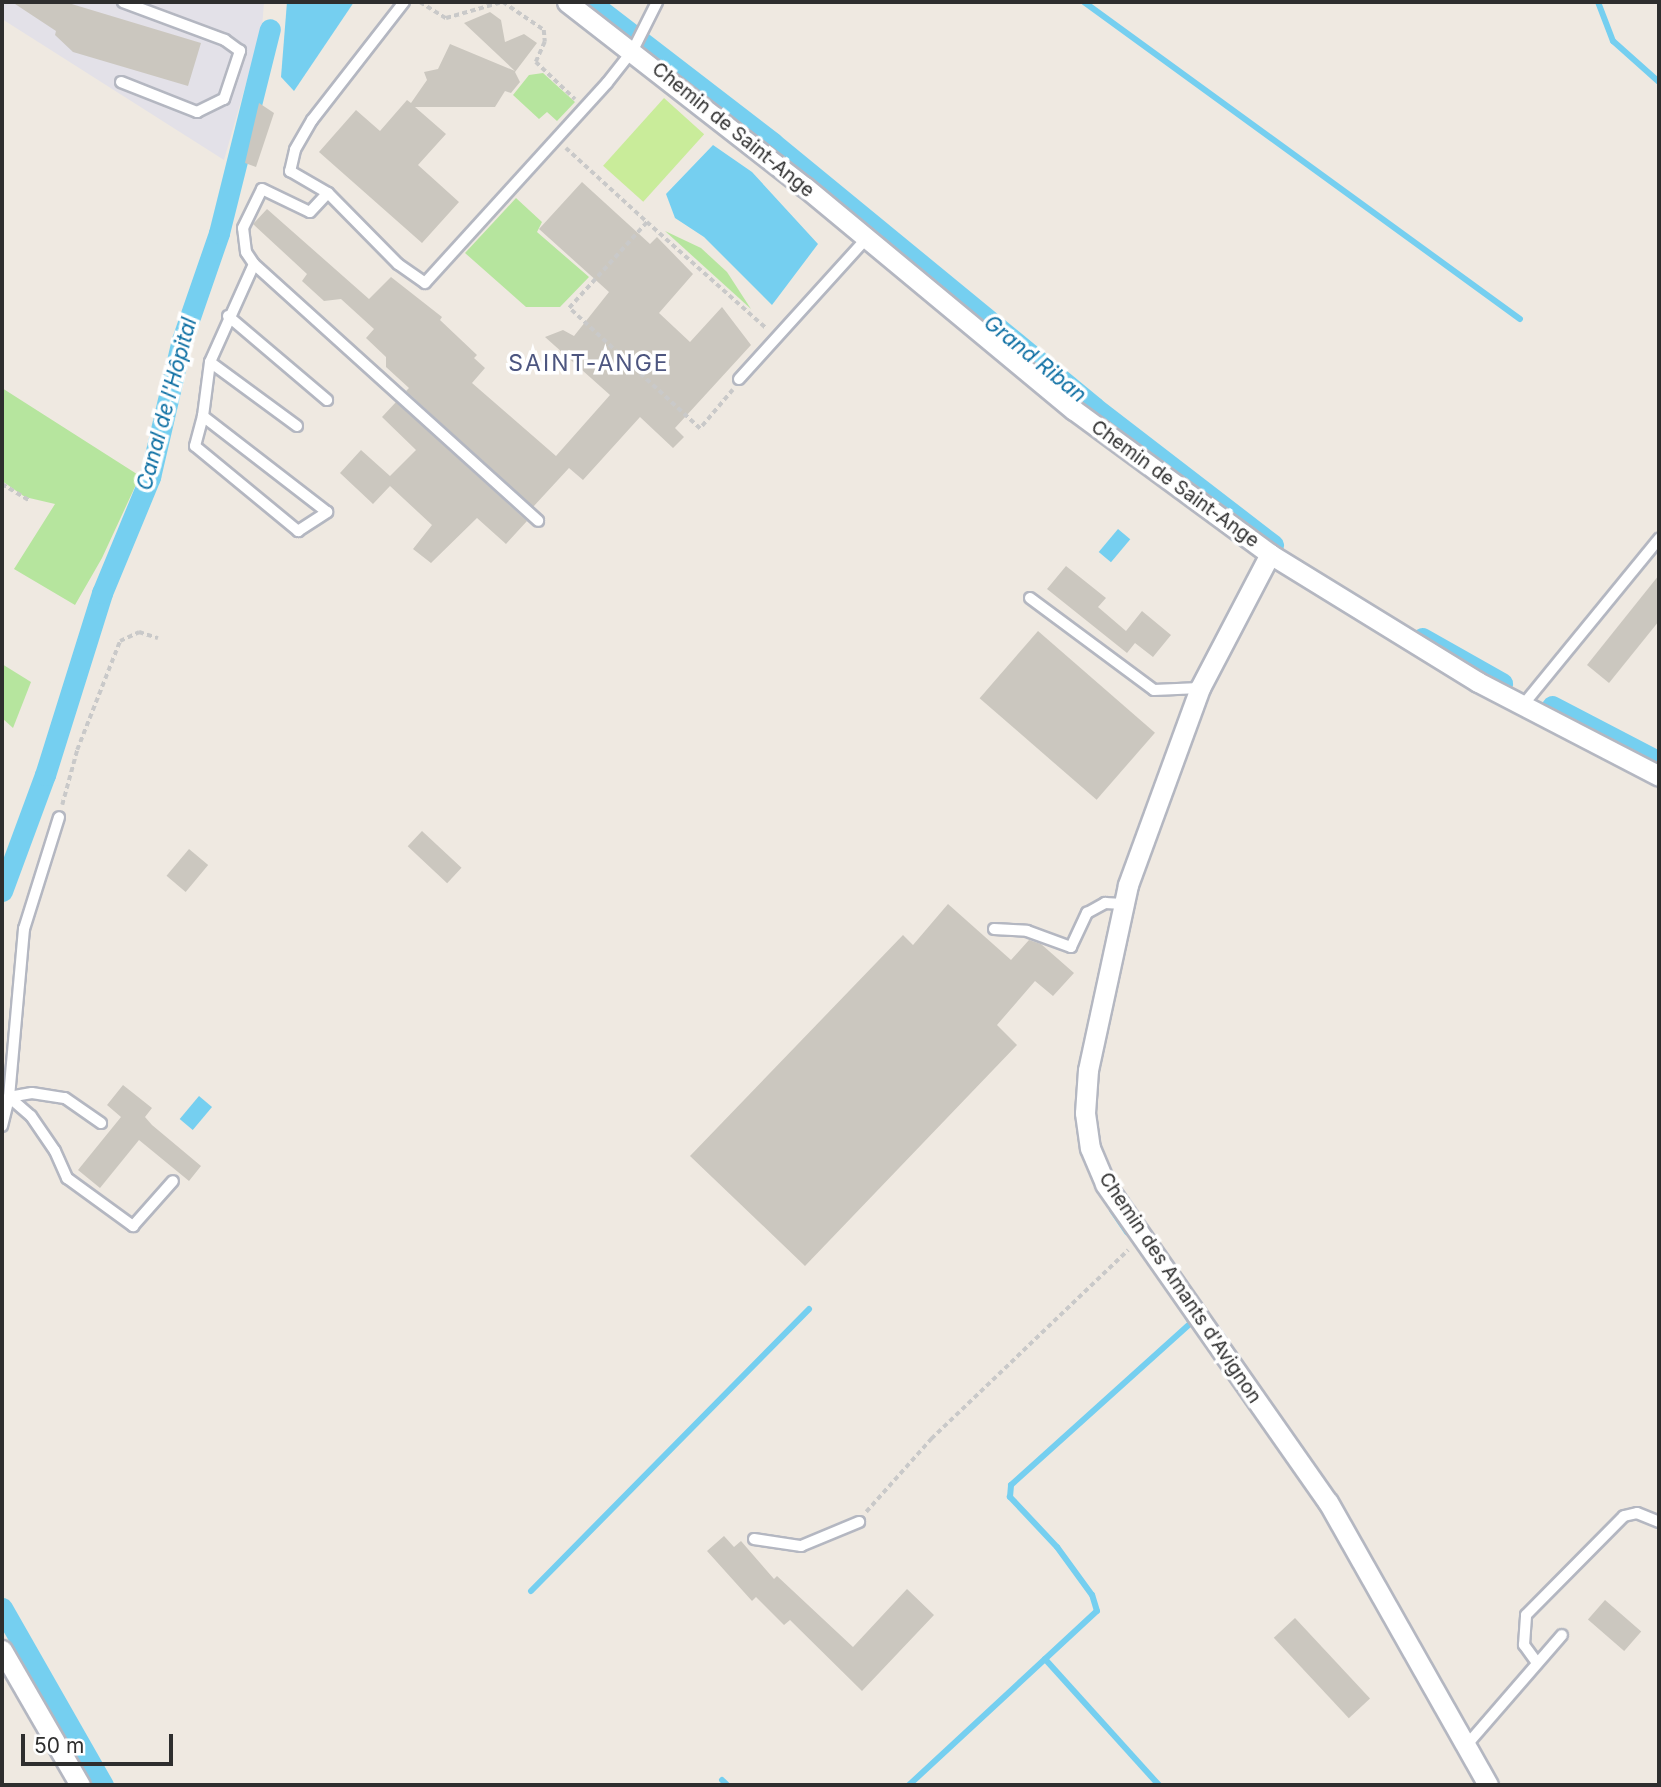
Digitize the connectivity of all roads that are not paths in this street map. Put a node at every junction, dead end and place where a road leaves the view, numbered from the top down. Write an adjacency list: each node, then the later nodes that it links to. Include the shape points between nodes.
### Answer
1 (123, 2): 6 (lane, via 225,40 240,51 224,99 197,112)
2 (404, 2): 7 (lane, via 312,120 295,150 290,171)
3 (567, 2): 5 (street, Chemin de Saint-Ange)
4 (657, 2): 5 (lane)
5 (633, 50): 7 (lane, via 425,283 398,264); 8 (street, Chemin de Saint-Ange)
6 (121, 82)
7 (328, 193): 9 (lane, via 310,212 262,189 243,228 246,251)
8 (867, 238): 12 (lane); 18 (street, Chemin de Saint-Ange, via 1074,410)
9 (254, 264): 10 (lane); 16 (lane)
10 (228, 316): 11 (lane); 13 (lane)
11 (211, 362): 14 (lane); 15 (lane)
12 (739, 379)
13 (327, 400)
14 (203, 415): 14 (lane, via 275,472 327,512 298,531 195,446)
15 (297, 426)
16 (538, 521)
17 (1659, 539): 21 (lane)
18 (1270, 554): 20 (street, Chemin des Amants d'Avignon); 21 (street, Chemin de Saint-Ange, via 1395,634)
19 (1030, 598): 20 (lane, via 1154,690)
20 (1200, 688): 24 (street, Chemin des Amants d'Avignon)
21 (1523, 705): 22 (street, Chemin de Saint-Ange)
22 (1659, 776)
23 (59, 817): 26 (lane, via 24,929)
24 (1123, 904): 25 (lane, via 1105,903 1087,913 1071,947 1027,932); 36 (street, Chemin des Amants d'Avignon, via 1095,1028 1085,1113 1090,1148 1104,1184 1328,1502)
25 (994, 929)
26 (9, 1097): 27 (lane, via 32,1093 65,1098); 28 (lane); 29 (lane, via 31,1116 67,1178 133,1226)
27 (101, 1123)
28 (2, 1126)
29 (173, 1181)
30 (859, 1522): 32 (lane, via 801,1546)
31 (1659, 1522): 35 (lane, via 1637,1514 1624,1516 1526,1615 1524,1644)
32 (754, 1539)
33 (1562, 1635): 35 (lane)
34 (2, 1650): 37 (street)
35 (1535, 1660): 36 (lane)
36 (1465, 1747): 38 (street, Chemin des Amants d'Avignon)
37 (80, 1785)
38 (1488, 1785)

